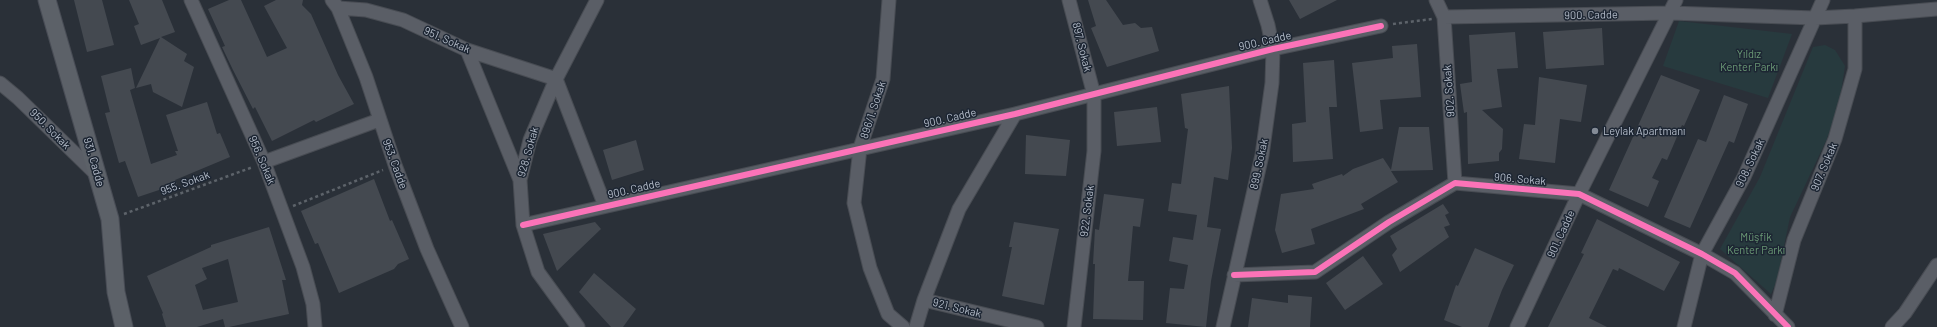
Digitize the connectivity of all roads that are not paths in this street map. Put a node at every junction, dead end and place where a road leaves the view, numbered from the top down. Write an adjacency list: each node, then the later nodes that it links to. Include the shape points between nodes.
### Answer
1 (47, 0): 26 (main road, 931. Cadde)
2 (191, 0): 25 (street, 956. Sokak)
3 (597, 0): 19 (street, 928. Sokak)
4 (889, 0): 24 (street, 896/1. Sokak, via 883,79)
5 (1069, 0): 21 (street, 897. Sokak)
6 (1260, 0): 17 (street, 899. Sokak)
7 (1436, 0): 14 (street, 902. Sokak)
8 (1676, 0): 12 (street, 901. Cadde)
9 (1823, 0): 15 (street, 908. Sokak)
10 (335, 4): 18 (street, 951. Sokak, via 403,20); 23 (street, 953. Cadde, via 366,77)
11 (1937, 9): 13 (street, 900. Cadde)
12 (1670, 14): 14 (street, 900. Cadde); 15 (street, 900. Cadde); 29 (street, 901. Cadde)
13 (1855, 16): 15 (street, 900. Cadde); 36 (street, 907. Sokak, via 1855,69 1835,139 1794,240)
14 (1444, 17): 28 (street, 902. Sokak)
15 (1815, 18): 32 (street, 908. Sokak, via 1744,177)
16 (1381, 26): 17 (street, 900. Cadde)
17 (1273, 49): 21 (street, 900. Cadde); 34 (street, 899. Sokak, via 1272,83 1262,154)
18 (467, 50): 19 (street, 951. Sokak); 27 (street)
19 (556, 80): 27 (street, 928. Sokak, via 530,140); 30 (street)
20 (0, 83): 26 (street, 950. Sokak)
21 (1094, 95): 22 (street, 900. Cadde); 44 (street, 922. Sokak, via 1094,151)
22 (1015, 114): 24 (street, 900. Cadde); 35 (street, via 958,209)
23 (379, 120): 25 (street); 39 (street, 953. Cadde, via 427,249)
24 (860, 148): 30 (street, 900. Cadde); 41 (street, 896/1. Sokak, via 854,203 870,268 888,314)
25 (264, 162): 38 (street, 956. Sokak, via 303,267 313,304)
26 (98, 176): 37 (main road, 931. Cadde, via 110,219 116,292)
27 (520, 180): 31 (street, 928. Sokak)
28 (1455, 183): 29 (street, 906. Sokak); 34 (street, via 1389,222 1315,272)
29 (1579, 194): 32 (street, 906. Sokak); 46 (street, 901. Cadde)
30 (605, 206): 31 (street, 900. Cadde)
31 (523, 225): 40 (street, 928. Sokak, via 538,272)
32 (1702, 254): 36 (street, 906. Sokak, via 1735,273); 47 (street, 908. Sokak)
33 (1937, 266): 49 (street, via 1905,313)
34 (1234, 275): 45 (street, 899. Sokak)
35 (924, 300): 42 (street); 43 (street, 921. Sokak)
36 (1775, 315): 48 (street, 906. Sokak)
37 (124, 327)
38 (315, 327)
39 (462, 327)
40 (578, 327)
41 (903, 327)
42 (916, 327)
43 (1037, 327)
44 (1074, 327)
45 (1222, 327)
46 (1517, 327)
47 (1684, 327)
48 (1788, 327)
49 (1892, 327)

